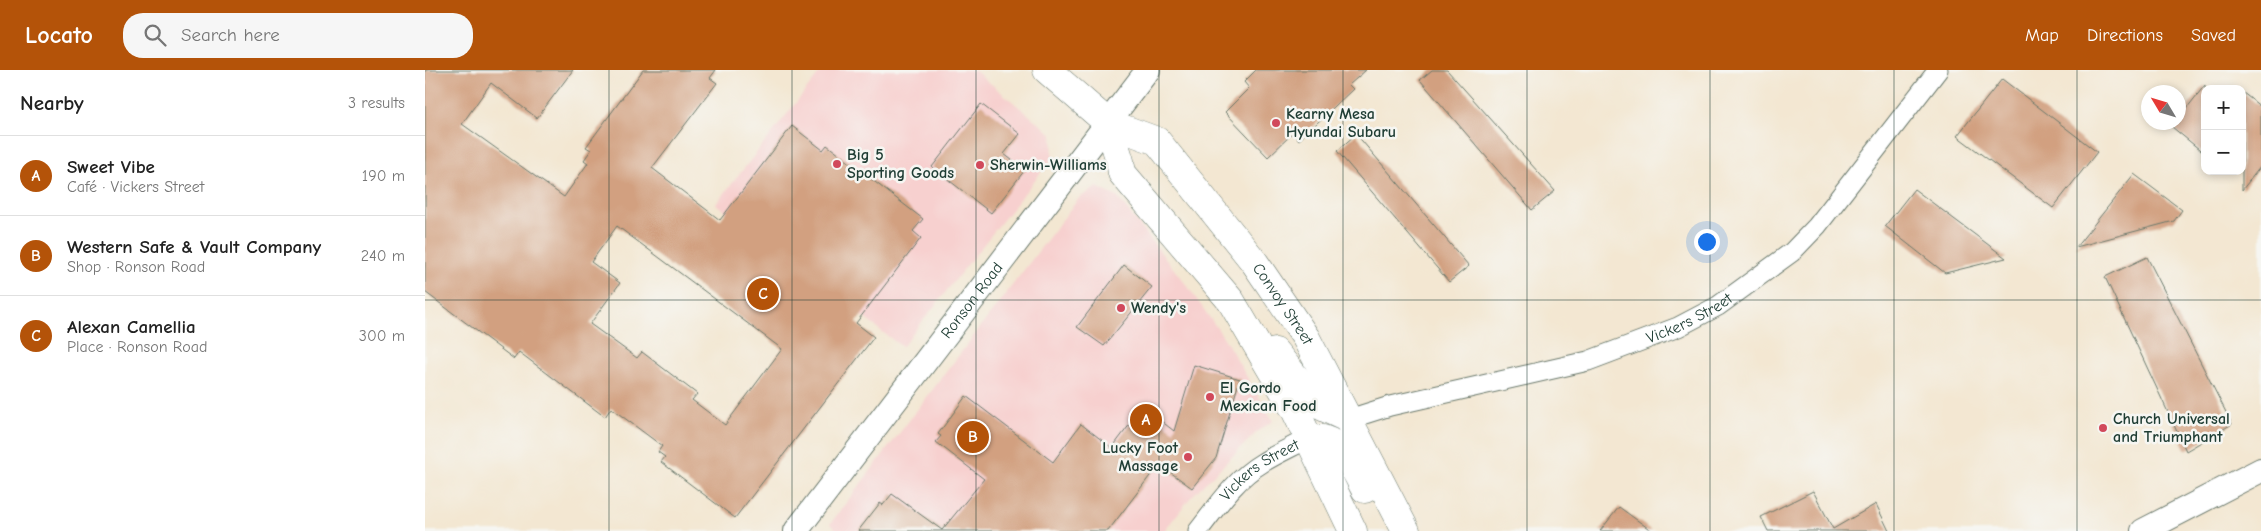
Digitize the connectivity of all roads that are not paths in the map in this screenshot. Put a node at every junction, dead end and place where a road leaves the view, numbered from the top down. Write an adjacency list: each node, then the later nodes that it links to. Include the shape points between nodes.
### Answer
1 (1047, 70): 4 (main road, Convoy Street)
2 (1148, 70): 4 (street, Ronson Road)
3 (1938, 70): 6 (street, Vickers Street, via 1817,226 1792,252 1717,306 1678,327 1588,361 1389,406)
4 (1108, 123): 5 (main road, via 1122,173); 6 (main road, Convoy Street, via 1157,141 1194,186 1278,295 1306,338); 9 (street, Ronson Road)
5 (1231, 301): 6 (main road, via 1317,404); 7 (main road, via 1295,412)
6 (1349, 419): 13 (main road, Convoy Street)
7 (1307, 439): 10 (street, Vickers Street, via 1261,463 1243,477); 11 (main road); 12 (main road, via 1322,439 1340,450 1355,470)
8 (2261, 470): 14 (street)
9 (796, 531)
10 (1198, 531)
11 (1353, 531)
12 (1385, 531)
13 (1405, 531)
14 (2143, 531)

